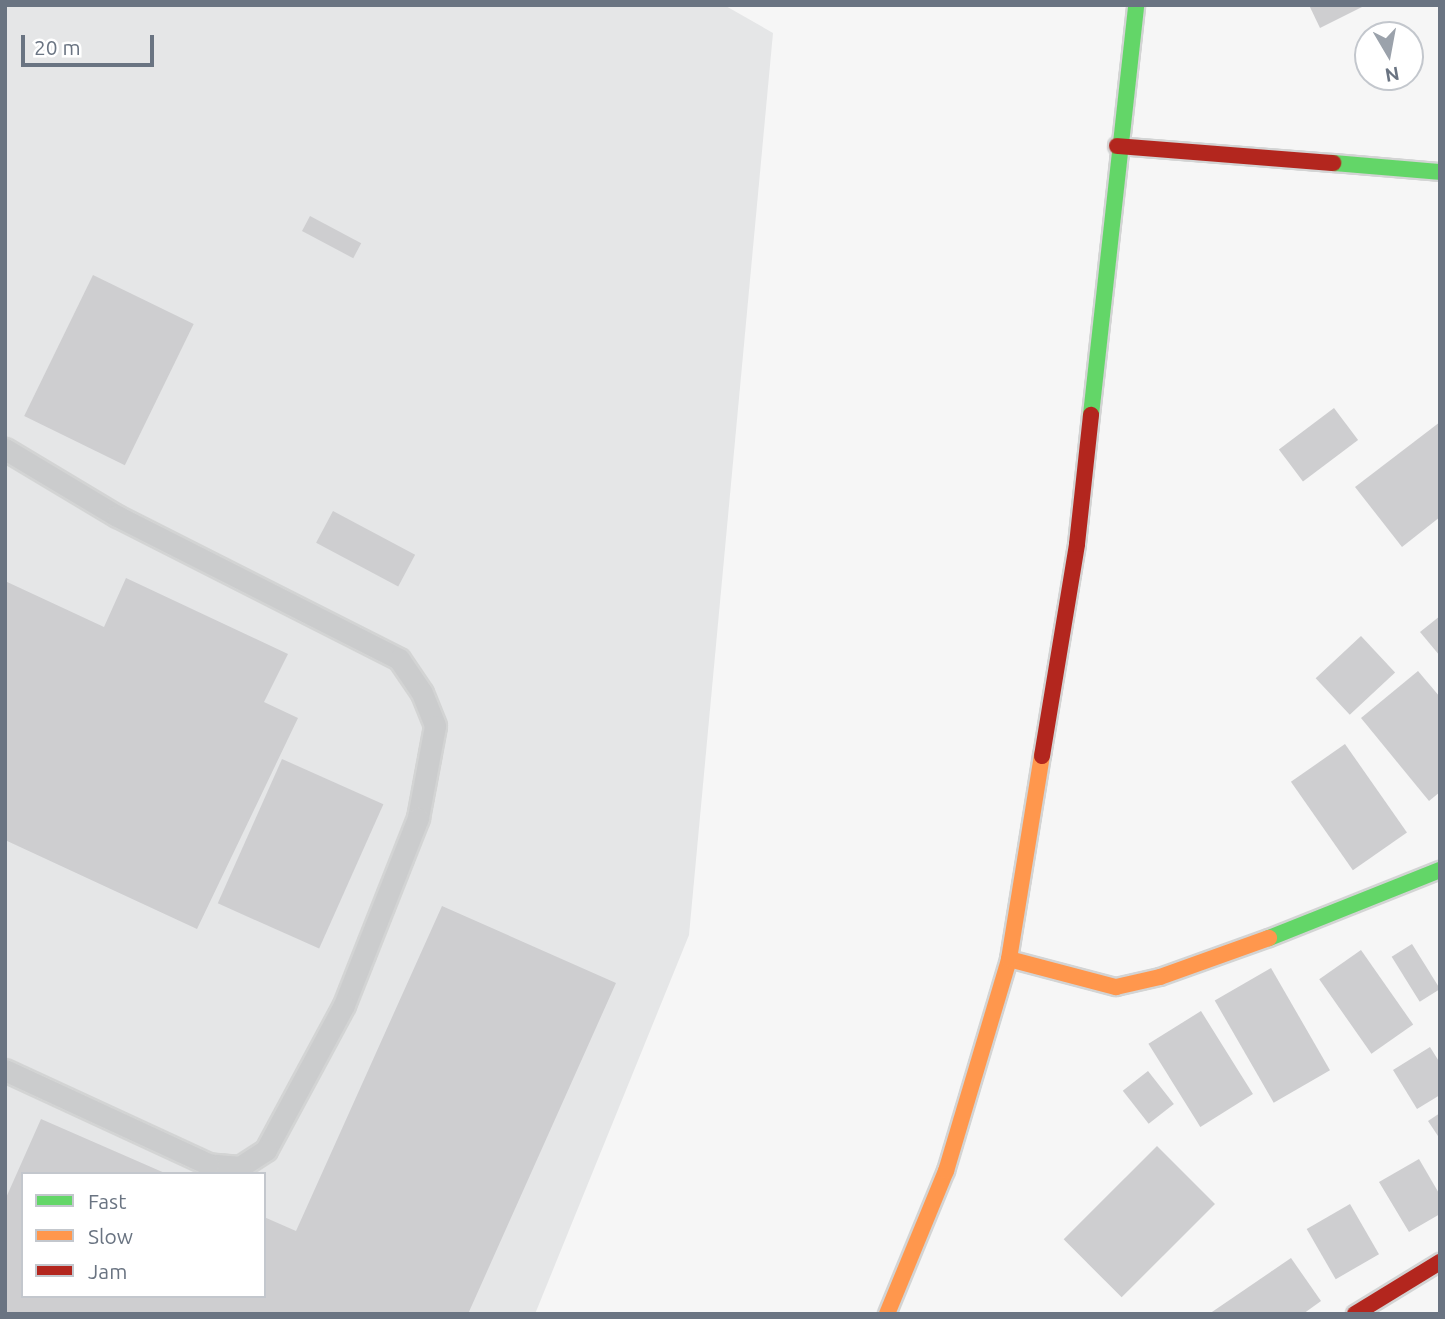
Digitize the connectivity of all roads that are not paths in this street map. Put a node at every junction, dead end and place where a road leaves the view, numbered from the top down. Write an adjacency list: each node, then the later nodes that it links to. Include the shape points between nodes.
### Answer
1 (1136, 5): 2 (street)
2 (1117, 146): 3 (street); 6 (street, via 1077,544)
3 (1440, 172)
4 (5, 449): 7 (lane, via 141,529 399,659 422,693 435,726 418,818 344,1005 266,1150 240,1167 208,1164)
5 (1440, 870): 6 (street, via 1346,910 1160,977 1116,987)
6 (1009, 959): 9 (street, via 946,1171)
7 (5, 1070)
8 (1440, 1262): 10 (street)
9 (887, 1314)
10 (1355, 1314)

